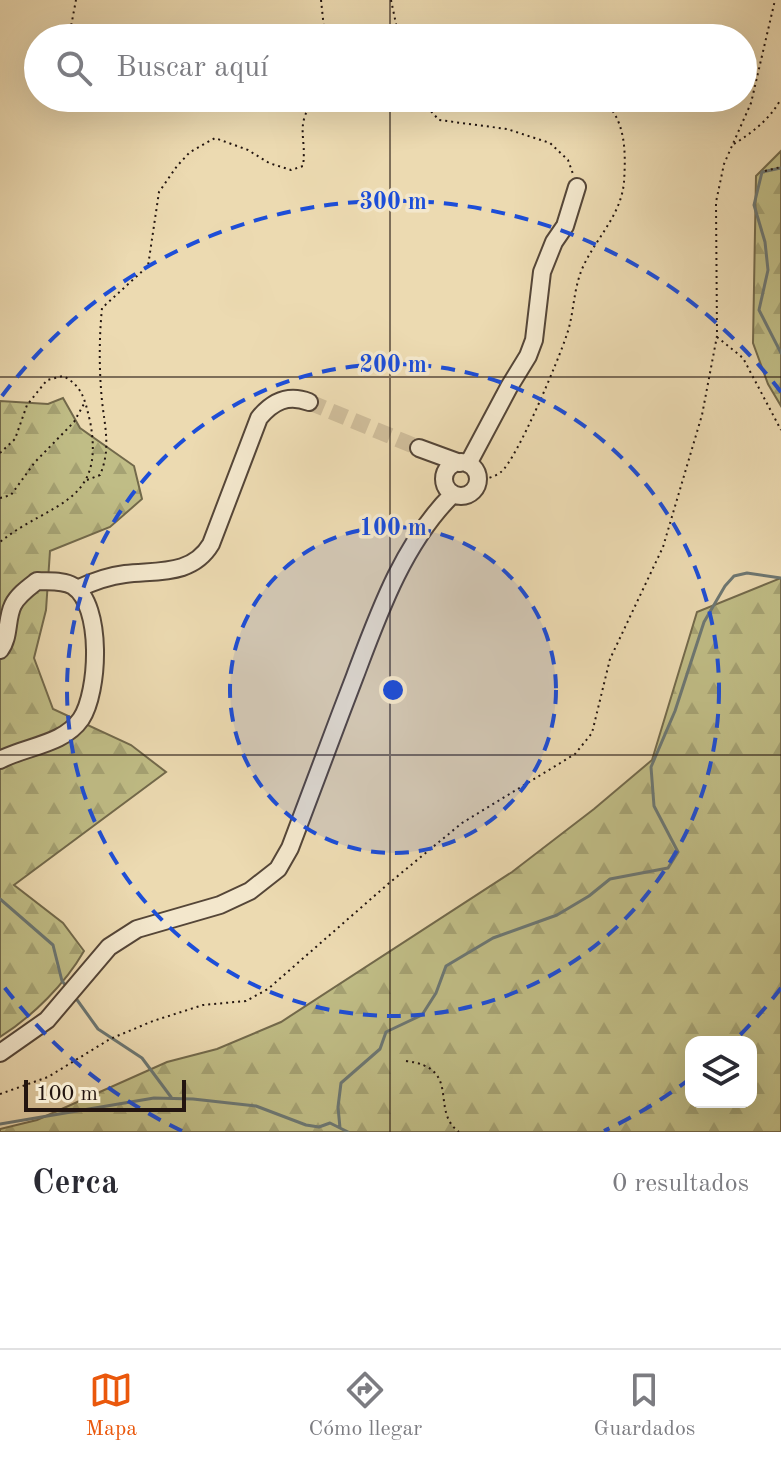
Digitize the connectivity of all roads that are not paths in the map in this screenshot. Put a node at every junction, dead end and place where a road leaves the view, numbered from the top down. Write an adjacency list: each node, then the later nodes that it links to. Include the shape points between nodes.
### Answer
1 (577, 187): 4 (lane, via 542,272 528,356)
2 (309, 402): 6 (lane, via 282,399 259,418 211,544 197,560 177,569 110,577)
3 (419, 448): 4 (lane)
4 (464, 464): 5 (lane, via 451,467 445,476); 5 (lane, via 476,471 478,481 469,494)
5 (453, 494): 9 (lane, via 433,513 404,560 376,620 278,869 220,905 137,929 109,947 47,1020)
6 (77, 589): 7 (lane, via 37,581 23,592 12,606); 8 (lane, via 89,614 97,661 81,718 66,734)
7 (0, 650)
8 (0, 760)
9 (0, 1053)

